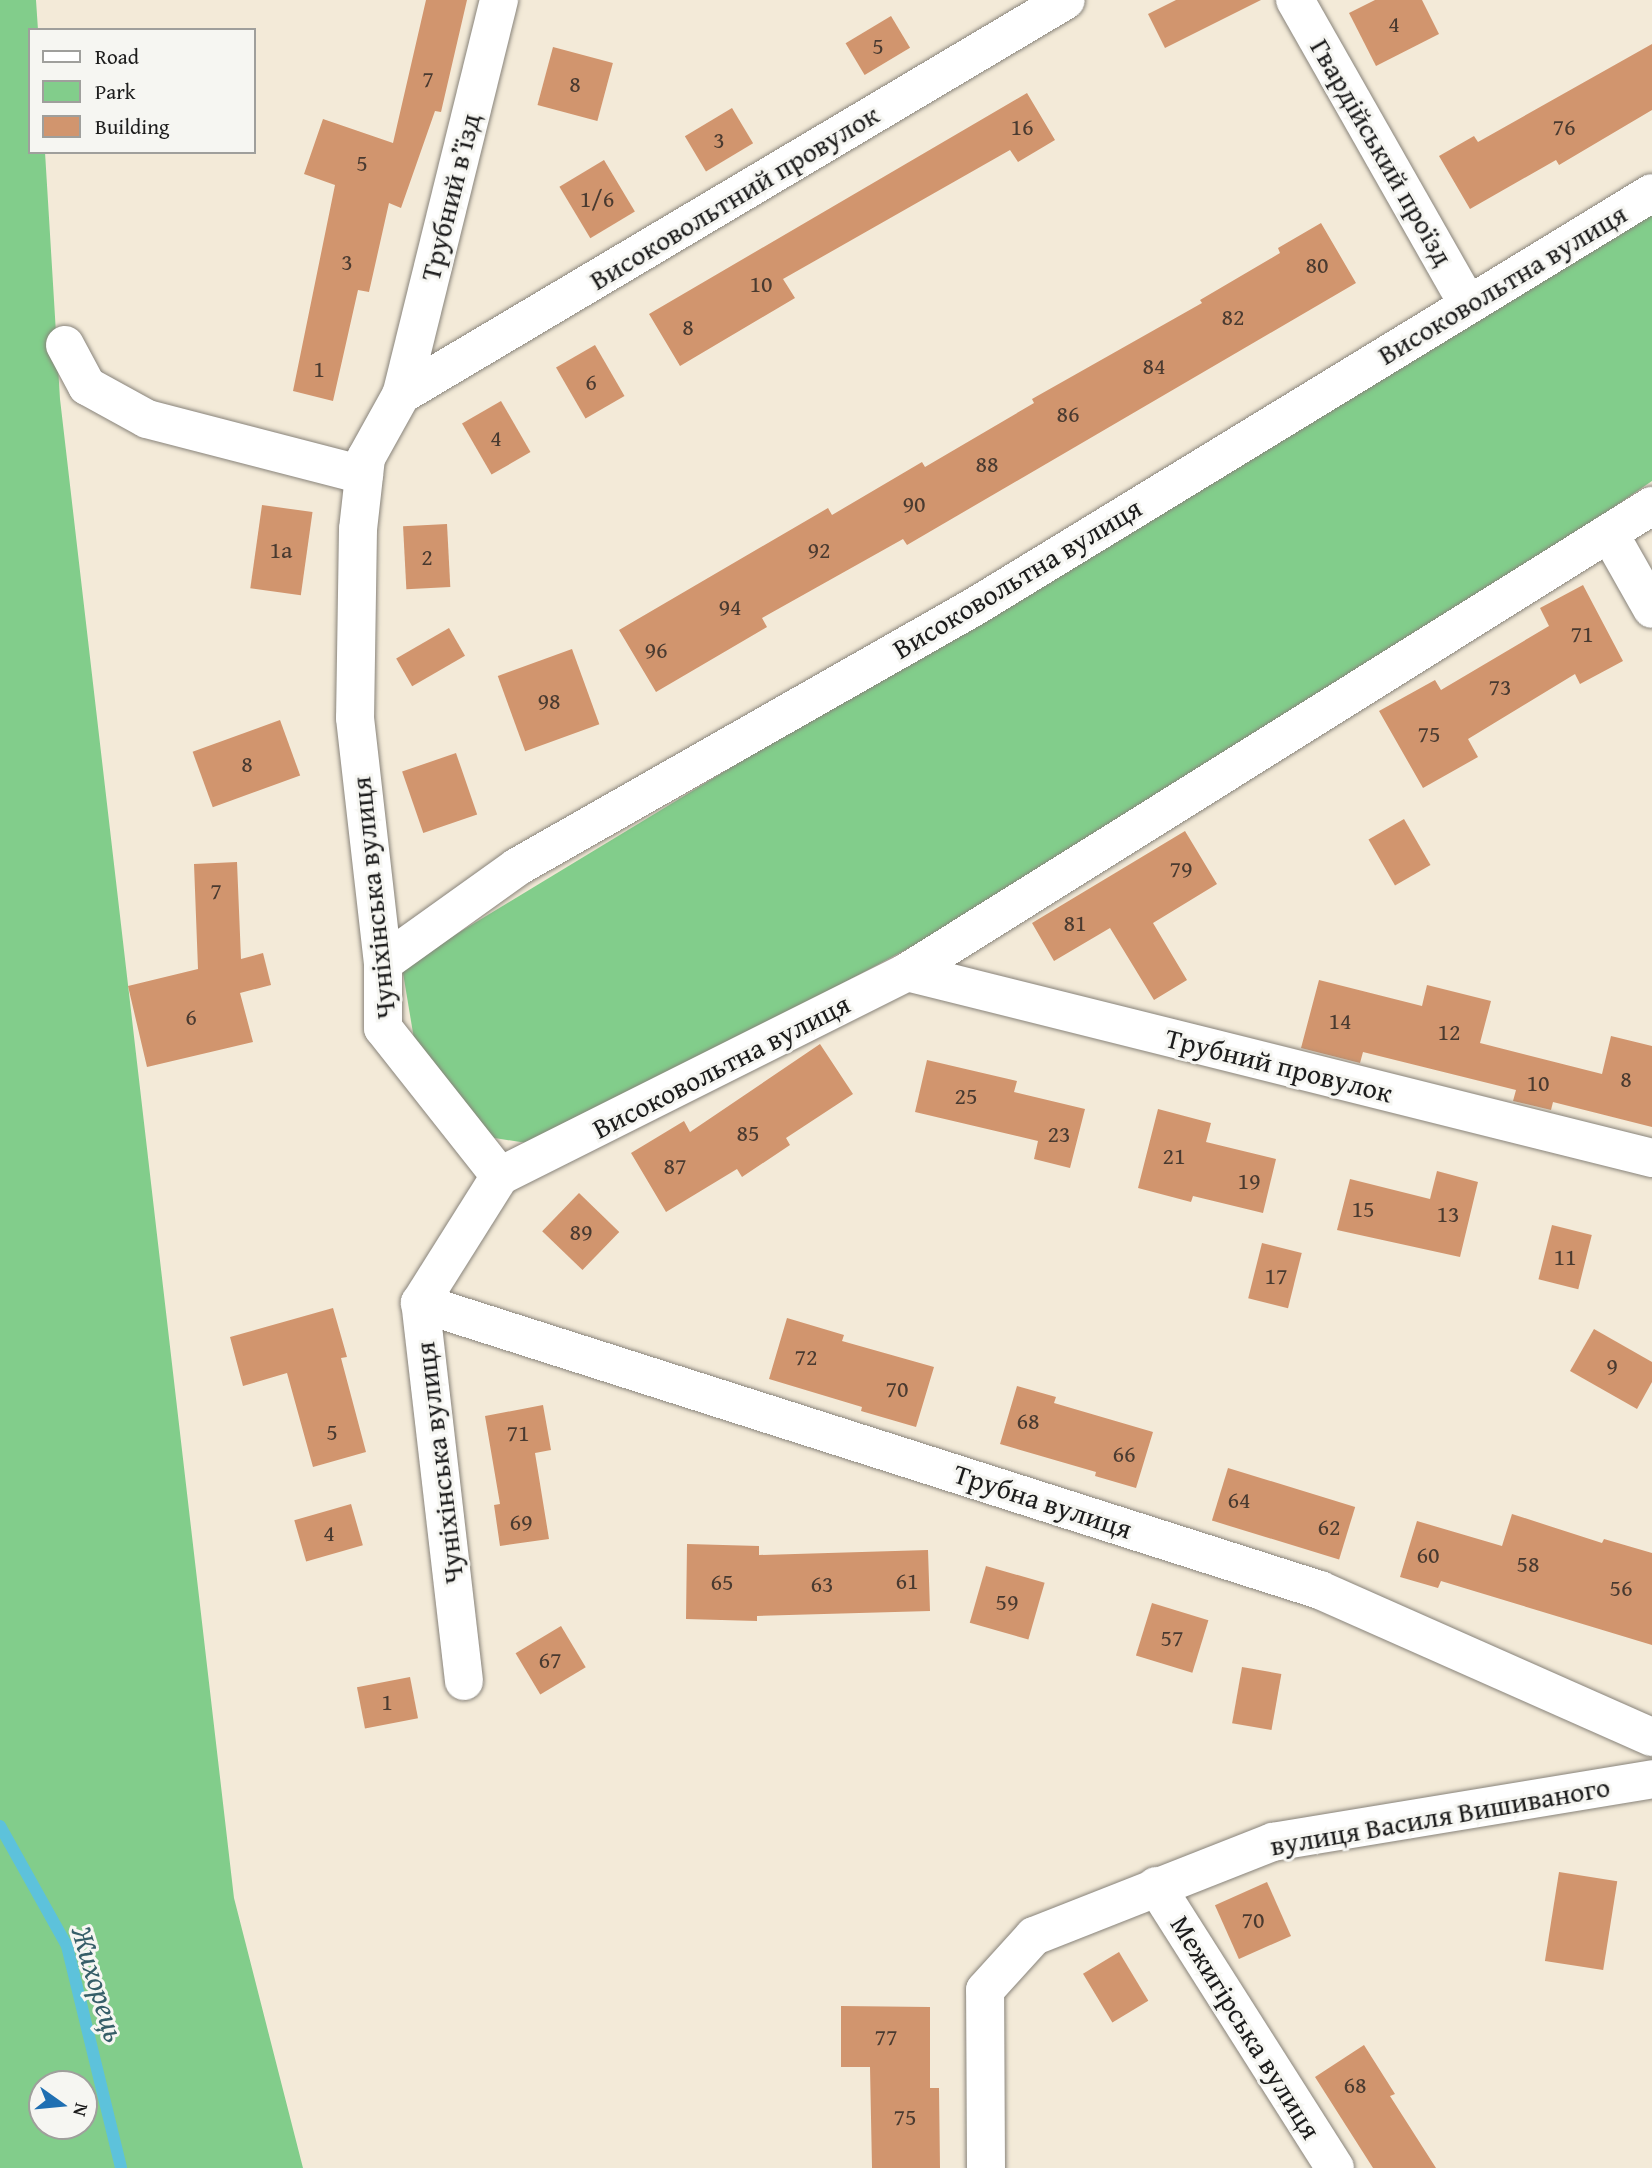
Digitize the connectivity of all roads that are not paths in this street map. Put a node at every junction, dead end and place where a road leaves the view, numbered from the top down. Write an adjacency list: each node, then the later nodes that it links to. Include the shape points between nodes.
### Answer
1 (499, 0): 7 (street, Трубний в’їзд)
2 (1066, 0): 7 (street, Високовольтний провулок)
3 (1295, 0): 5 (street, Гвардійський проїзд)
4 (1652, 193): 5 (street, Високовольтна вулиця)
5 (1468, 304): 12 (street, Високовольтна вулиця, via 974,607 517,867)
6 (65, 345): 8 (street, via 87,386 146,419)
7 (401, 395): 8 (street, Чуніхінська вулиця, via 366,458)
8 (364, 475): 12 (street, Чуніхінська вулиця, via 358,529 355,718)
9 (1652, 506): 10 (street, Високовольтна вулиця)
10 (1609, 533): 11 (street); 13 (street, Високовольтна вулиця)
11 (1652, 609)
12 (383, 963): 15 (street, Чуніхінська вулиця, via 383,1028)
13 (907, 972): 14 (street, Трубний провулок); 15 (street, Високовольтна вулиця)
14 (1652, 1158)
15 (500, 1176): 16 (street, Чуніхінська вулиця)
16 (420, 1303): 17 (street, Чуніхінська вулиця); 18 (street, Трубна вулиця, via 1320,1590)
17 (464, 1681)
18 (1652, 1737)
19 (1652, 1779): 20 (street, вулиця Василя Вишиваного, via 1273,1842)
20 (1156, 1886): 21 (street, вулиця Василя Вишиваного, via 1034,1936 985,1990); 22 (street, Межигірська вулиця)
21 (986, 2168)
22 (1335, 2168)

